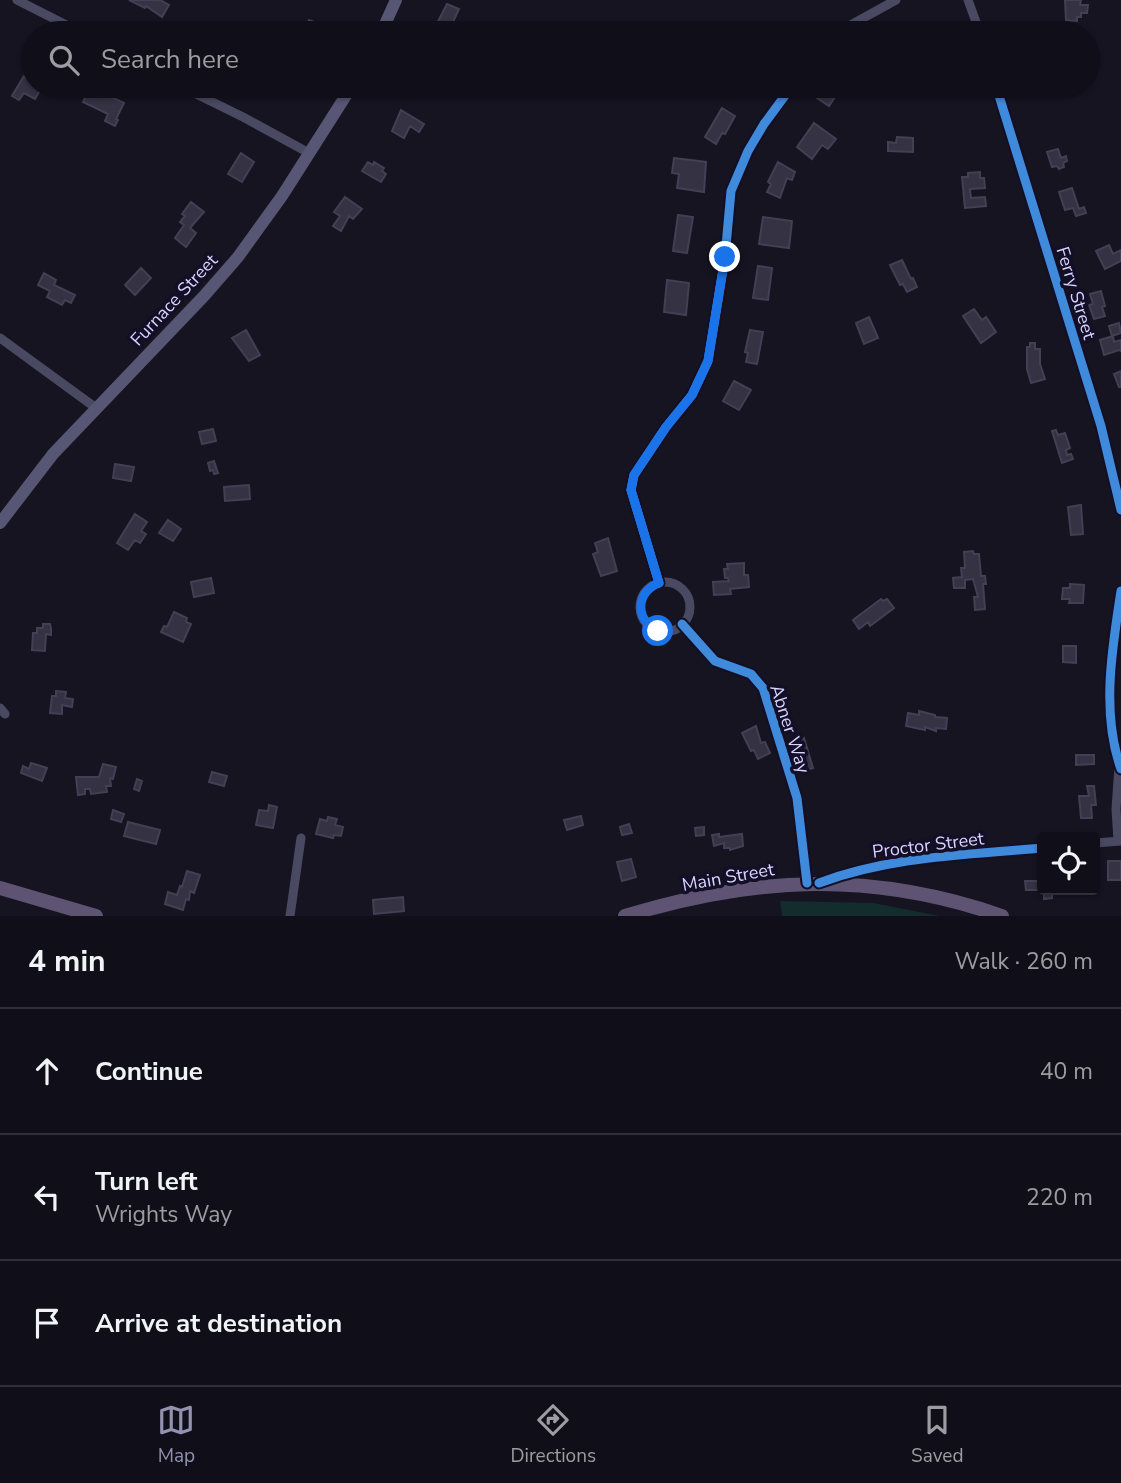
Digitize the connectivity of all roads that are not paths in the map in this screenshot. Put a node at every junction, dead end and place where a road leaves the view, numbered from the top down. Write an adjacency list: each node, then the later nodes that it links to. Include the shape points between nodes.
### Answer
1 (17, 0): 5 (street)
2 (396, 0): 6 (main road)
3 (896, 0): 7 (street)
4 (968, 0): 8 (street)
5 (58, 21)
6 (386, 21)
7 (858, 21)
8 (976, 21)
9 (203, 98): 13 (street)
10 (344, 98): 13 (main road, Furnace Street)
11 (783, 98): 18 (street, via 748,151 731,191 708,361 692,395 634,475 631,490)
12 (1000, 98): 16 (street, Ferry Street, via 1101,426)
13 (309, 153): 15 (main road, Furnace Street, via 230,267)
14 (0, 338): 15 (street)
15 (96, 408): 17 (main road, Furnace Street, via 52,454)
16 (1121, 510)
17 (0, 523)
18 (659, 583): 20 (street, via 671,583 686,594 689,613); 20 (street, via 643,594 643,619 658,631 671,631)
19 (1121, 591): 21 (street, via 1111,697)
20 (682, 624): 26 (street, Abner Way, via 715,661 751,674 763,688 797,798)
21 (1120, 766): 23 (street, via 1116,809)
22 (301, 838): 29 (street)
23 (1120, 841): 24 (street)
24 (1100, 843)
25 (1037, 848): 26 (street, Proctor Street, via 890,863)
26 (813, 883): 30 (main road, Main Street, via 720,892); 31 (main road, Main Street, via 904,891)
27 (0, 888): 28 (main road)
28 (96, 916)
29 (290, 916)
30 (625, 916)
31 (1002, 916)

